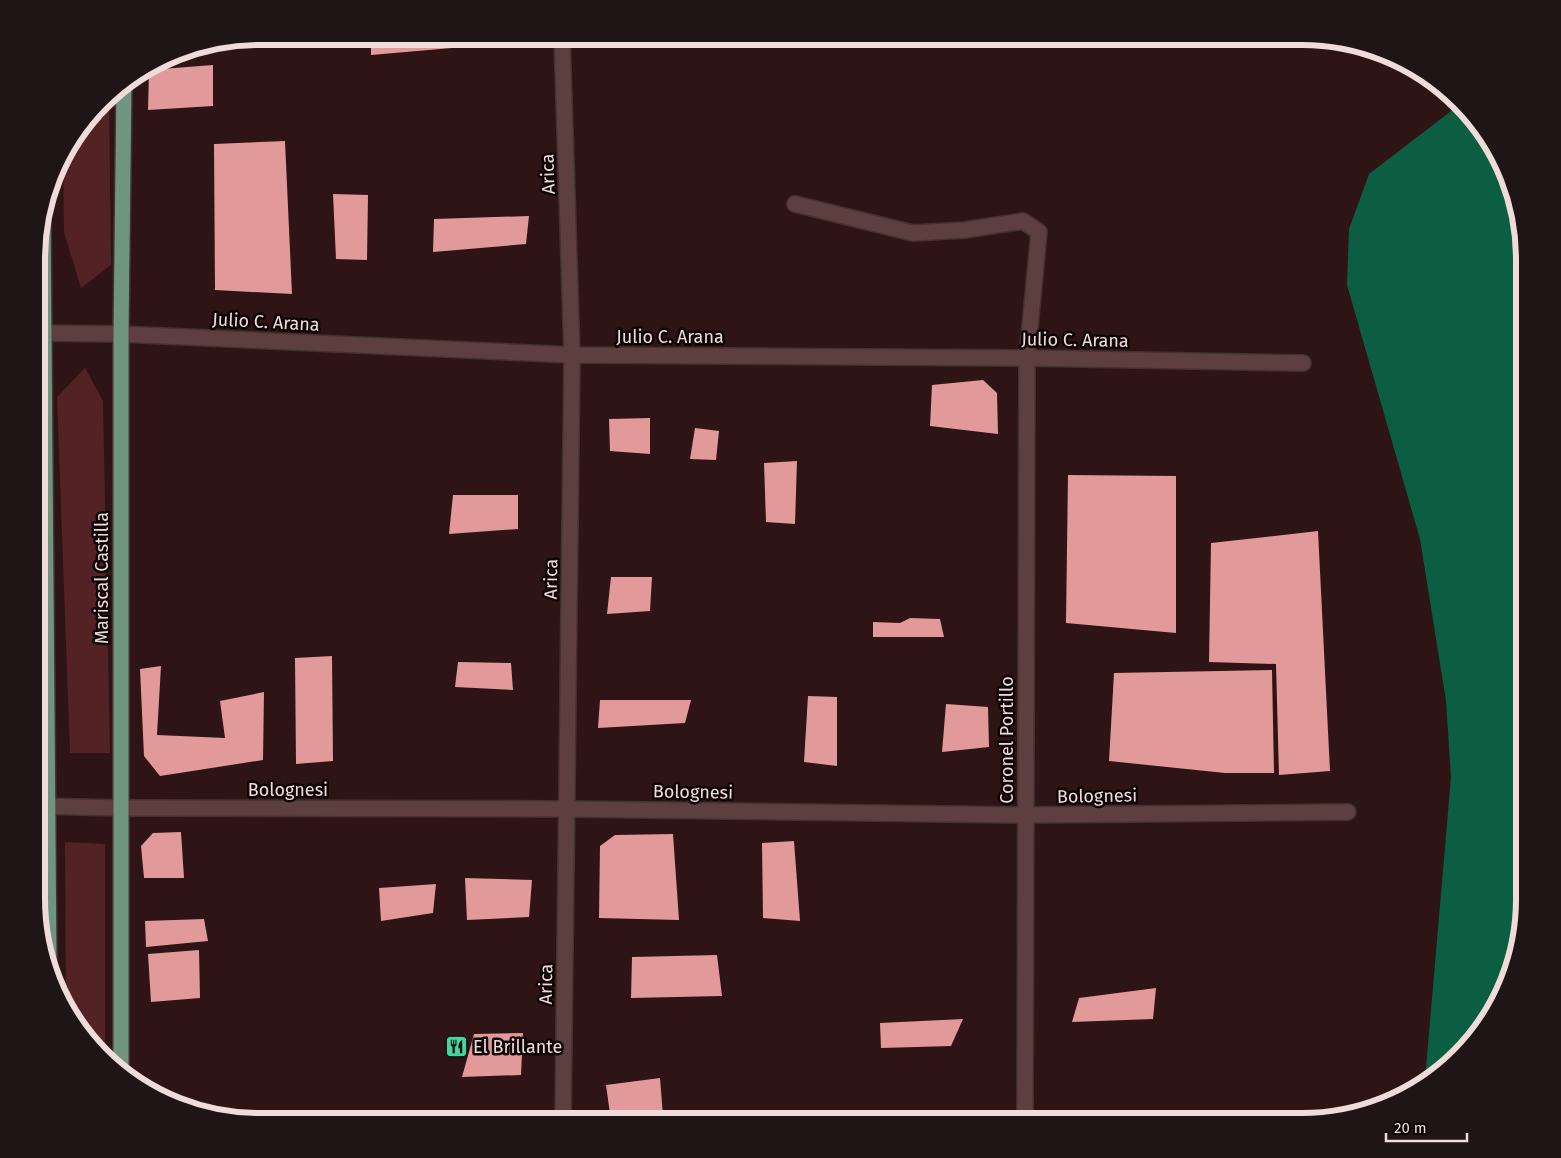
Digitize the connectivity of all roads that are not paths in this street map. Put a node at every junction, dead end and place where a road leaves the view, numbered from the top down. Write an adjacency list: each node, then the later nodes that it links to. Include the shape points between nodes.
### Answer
1 (562, 45): 6 (street, Arica)
2 (124, 93): 5 (main road, Mariscal Castilla)
3 (795, 204): 7 (street, Coronel Portillo, via 913,233 964,230 1023,221 1038,232)
4 (45, 333): 5 (street, Julio C. Arana)
5 (121, 334): 6 (street, Julio C. Arana); 10 (main road, Mariscal Castilla)
6 (572, 356): 7 (street, Julio C. Arana); 11 (street, Arica)
7 (1027, 358): 8 (street, Julio C. Arana); 13 (street, Coronel Portillo)
8 (1303, 363)
9 (45, 806): 10 (street, Bolognesi)
10 (121, 808): 11 (street, Bolognesi); 16 (main road, Mariscal Castilla)
11 (567, 809): 13 (street, Bolognesi); 17 (street, Arica)
12 (1348, 812): 13 (street, Bolognesi)
13 (1026, 815): 18 (street, Coronel Portillo)
14 (45, 857): 15 (main road)
15 (48, 934)
16 (121, 1062)
17 (563, 1113)
18 (1026, 1113)

